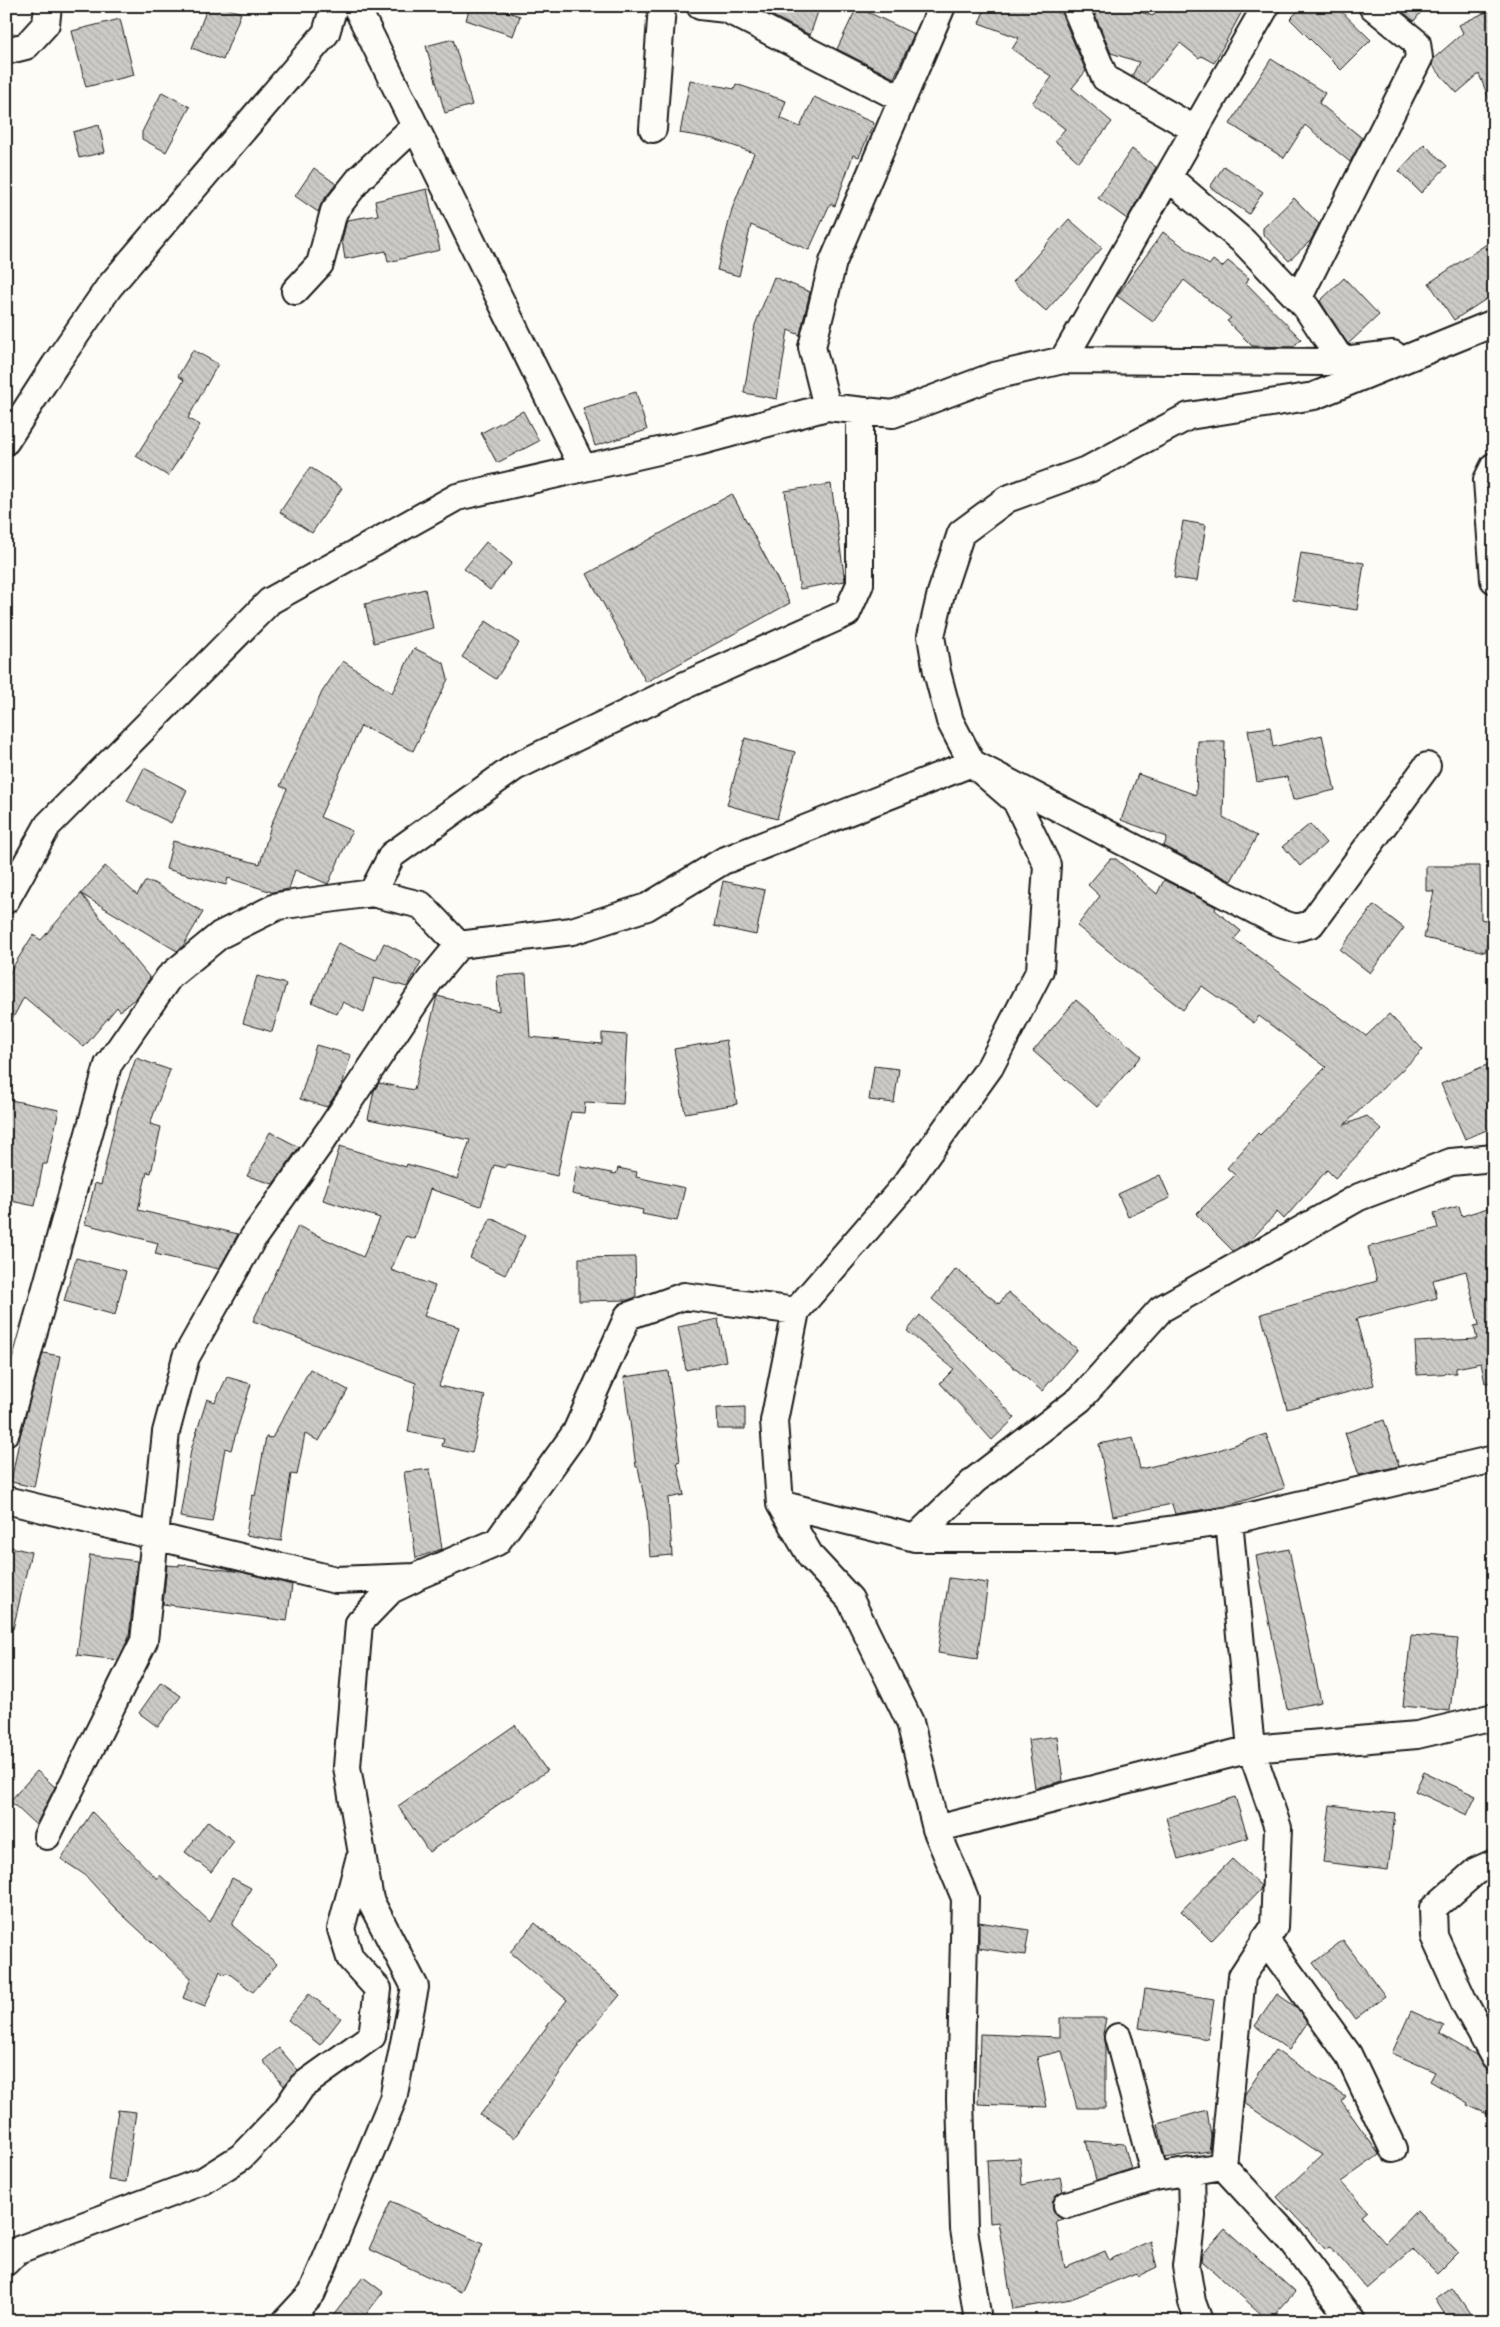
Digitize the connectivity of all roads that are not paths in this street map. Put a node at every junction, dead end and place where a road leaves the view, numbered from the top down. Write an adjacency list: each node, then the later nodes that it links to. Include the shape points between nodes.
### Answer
1 (48, 6): 10 (street, via 46,24 26,46)
2 (334, 6): 24 (street, via 326,33 109,287)
3 (356, 6): 12 (street)
4 (662, 6): 13 (street)
5 (700, 6): 11 (street, via 726,9)
6 (942, 6): 11 (street)
7 (1075, 6): 14 (street, via 1105,78)
8 (1266, 6): 14 (street)
9 (1372, 6): 17 (street, via 1417,44 1419,58)
10 (6, 51)
11 (902, 99): 22 (street, via 833,262 812,347)
12 (415, 126): 16 (street, via 360,178 334,211 320,264); 26 (street)
13 (653, 129)
14 (1196, 130): 15 (street)
15 (1168, 177): 17 (street, via 1244,242); 20 (street)
16 (295, 292)
17 (1298, 298): 21 (street)
18 (1494, 323): 19 (street)
19 (1426, 350): 21 (street); 28 (street, via 1314,396 1189,416 1089,468 1007,499 961,533 931,636 950,721)
20 (1063, 360): 21 (street); 23 (street, via 994,376 893,414)
21 (1341, 360)
22 (827, 407): 23 (street); 26 (street, via 698,442)
23 (860, 411): 30 (street, via 860,584 848,613 683,686 514,767 392,855)
24 (6, 441)
25 (1494, 466): 27 (street, via 1487,480)
26 (583, 468): 31 (street, via 456,497 270,601 48,825)
27 (1494, 580)
28 (972, 762): 29 (street, via 1277,922 1296,928 1311,924); 32 (street, via 723,861 647,907 572,931); 34 (street, via 1016,801 1047,865 1040,970 990,1067 912,1176)
29 (1427, 766)
30 (372, 894): 32 (street, via 421,905); 35 (street, via 278,906 220,935 168,977 108,1065)
31 (6, 900)
32 (459, 945): 40 (street, via 430,980 253,1238 186,1357 166,1432)
33 (1494, 1158): 41 (street, via 1451,1162 1359,1197 1161,1309 1080,1399 974,1480)
34 (796, 1311): 38 (street, via 774,1421); 42 (street, via 684,1296 628,1316 576,1432)
35 (6, 1432)
36 (1494, 1459): 39 (street)
37 (6, 1500): 40 (street)
38 (780, 1504): 41 (street); 45 (street, via 811,1557 850,1599 910,1722)
39 (1230, 1521): 41 (street, via 1113,1538); 44 (street)
40 (156, 1537): 42 (street, via 336,1580 415,1577); 46 (street, via 144,1641)
41 (915, 1538)
42 (497, 1542): 47 (street, via 391,1590 359,1623 346,1767)
43 (1494, 1717): 44 (street, via 1417,1735)
44 (1251, 1749): 45 (street); 49 (street, via 1278,1828 1274,1927)
45 (936, 1829): 59 (street, via 965,1898 960,2100 964,2229)
46 (47, 1836)
47 (362, 1852): 57 (street, via 341,1929 350,1958 378,1989 372,2036 302,2086 285,2111 240,2157 203,2181 18,2250); 58 (street, via 370,1900 415,1987 393,2099 312,2293)
48 (1494, 1863): 51 (street, via 1476,1871 1433,1909 1434,1936)
49 (1266, 1939): 52 (street, via 1348,2054); 53 (street, via 1242,1976)
50 (1118, 2037): 55 (street)
51 (1494, 2057)
52 (1393, 2149)
53 (1223, 2166): 54 (street); 61 (street, via 1290,2239)
54 (1191, 2171): 55 (street); 60 (street, via 1192,2216 1186,2266)
55 (1155, 2177): 56 (street)
56 (1067, 2205)
57 (6, 2262)
58 (286, 2321)
59 (978, 2321)
60 (1199, 2321)
61 (1352, 2321)

